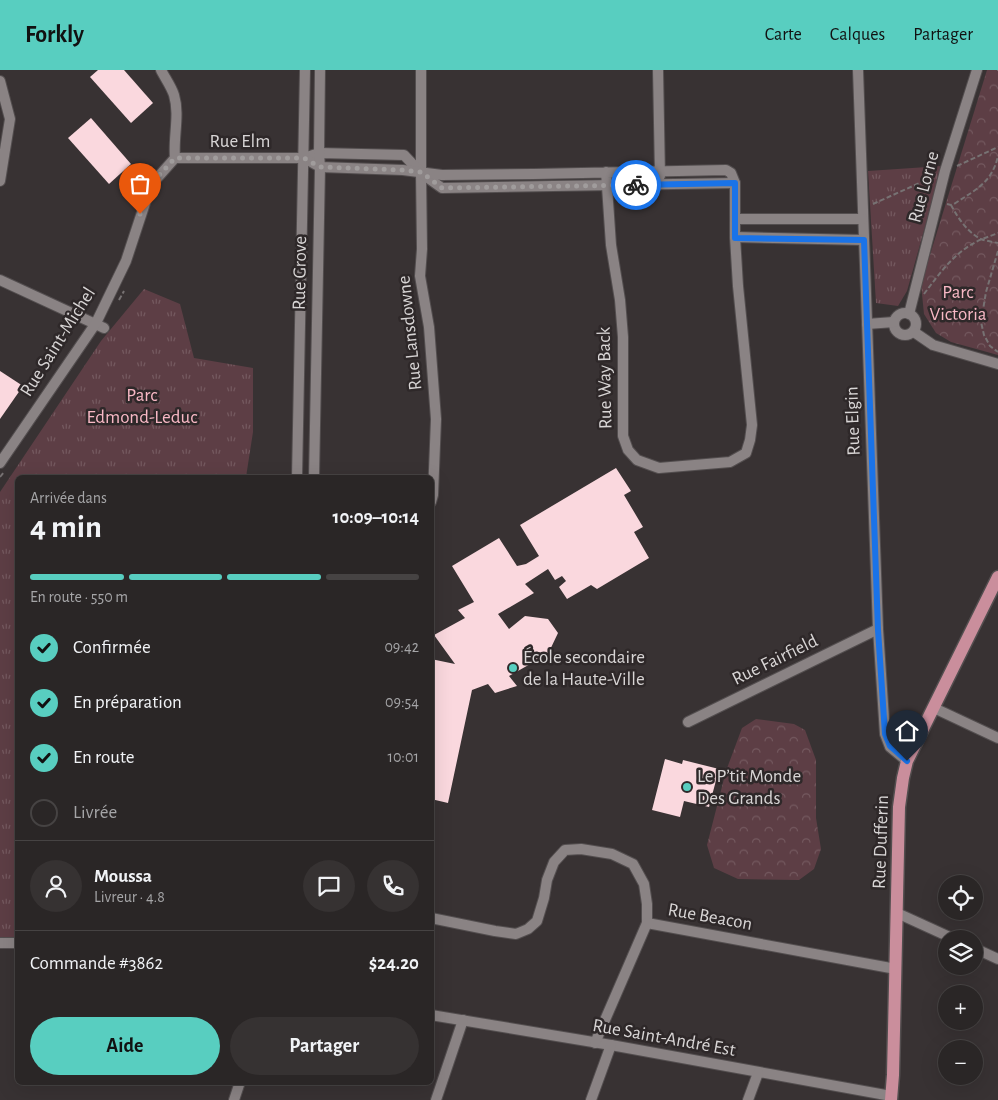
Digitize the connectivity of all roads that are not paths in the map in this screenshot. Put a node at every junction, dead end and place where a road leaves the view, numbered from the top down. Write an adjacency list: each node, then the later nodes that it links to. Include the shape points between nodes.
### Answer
1 (161, 70): 10 (street, via 173,93 177,111)
2 (305, 70): 11 (street, Rue Grove)
3 (320, 70): 9 (street, Rue Grove)
4 (421, 70): 14 (street, Rue Lansdowne)
5 (658, 70): 13 (street)
6 (858, 70): 24 (street, Rue Elgin)
7 (977, 70): 29 (street, Rue Lorne, via 945,172)
8 (0, 81): 17 (street, via 10,119)
9 (319, 152): 11 (street, Rue Elm); 12 (street, Rue Grove); 14 (street, Rue Elm, via 404,155)
10 (175, 158): 11 (street, Rue Elm); 32 (street, Rue Saint-Michel, via 150,185 126,261)
11 (304, 158): 12 (street, Rue Elm); 36 (street, Rue Grove)
12 (320, 167): 14 (street, Rue Elm); 37 (street, Rue Grove)
13 (660, 171): 15 (street, Rue Elm); 18 (street, Rue Elm, via 726,170); 19 (street)
14 (421, 172): 16 (street, Rue Elm, via 442,175); 21 (street, Rue Elm, via 442,188); 38 (street, Rue Lansdowne, via 420,276 429,327 436,419)
15 (606, 172): 16 (street, Rue Elm); 20 (street, Rue Way Back)
16 (534, 174): 21 (street)
17 (0, 181)
18 (735, 183): 19 (street, Rue Elm); 22 (street)
19 (660, 185): 20 (street, Rue Elm)
20 (606, 186): 21 (street, Rue Elm); 25 (street, Rue Way Back, via 623,337 623,436 628,450 637,460 659,468 730,462 746,453 752,424)
21 (535, 187)
22 (735, 219): 23 (street); 25 (street)
23 (788, 219): 24 (street); 26 (street)
24 (863, 220): 27 (street, Rue Elgin)
25 (735, 238): 26 (street)
26 (789, 238): 27 (street)
27 (864, 240): 31 (street, Rue Elgin)
28 (0, 280): 32 (street)
29 (909, 314): 30 (street, via 900,314); 33 (street, via 916,324)
30 (894, 322): 31 (street); 33 (street, via 898,333 906,336)
31 (867, 324): 40 (street, Rue Elgin)
32 (100, 325): 35 (street, Rue Saint-Michel)
33 (914, 332): 34 (street, via 933,344)
34 (998, 364)
35 (0, 463)
36 (298, 475)
37 (314, 475)
38 (434, 475)
39 (998, 577): 41 (main road, Rue Dufferin)
40 (878, 630): 42 (street, Rue Fairfield); 44 (street, Rue Elgin, via 885,734 890,746)
41 (934, 708): 43 (street); 44 (main road, Rue Dufferin)
42 (688, 722)
43 (998, 738)
44 (907, 761): 45 (main road, Rue Dufferin, via 899,807)
45 (898, 913): 48 (street); 53 (main road, Rue Dufferin)
46 (434, 919): 47 (street, via 516,934 528,929 538,920 554,862 565,850 581,848 612,854 633,864 644,884)
47 (647, 922): 53 (street, Rue Beacon); 56 (street, Rue Beacon)
48 (938, 932)
49 (0, 943): 50 (street)
50 (15, 943)
51 (983, 952): 52 (street)
52 (998, 958)
53 (896, 969): 60 (main road, Rue Dufferin)
54 (434, 1015): 55 (street, Rue Saint-André Est)
55 (464, 1020): 56 (street, Rue Saint-André Est); 62 (street)
56 (595, 1042): 57 (street, Rue Saint-André Est)
57 (611, 1045): 58 (street, Rue Saint-André Est); 63 (street)
58 (758, 1073): 60 (street, Rue Saint-André Est); 64 (street)
59 (239, 1085): 61 (street)
60 (891, 1098)
61 (234, 1100)
62 (436, 1100)
63 (590, 1100)
64 (748, 1100)

